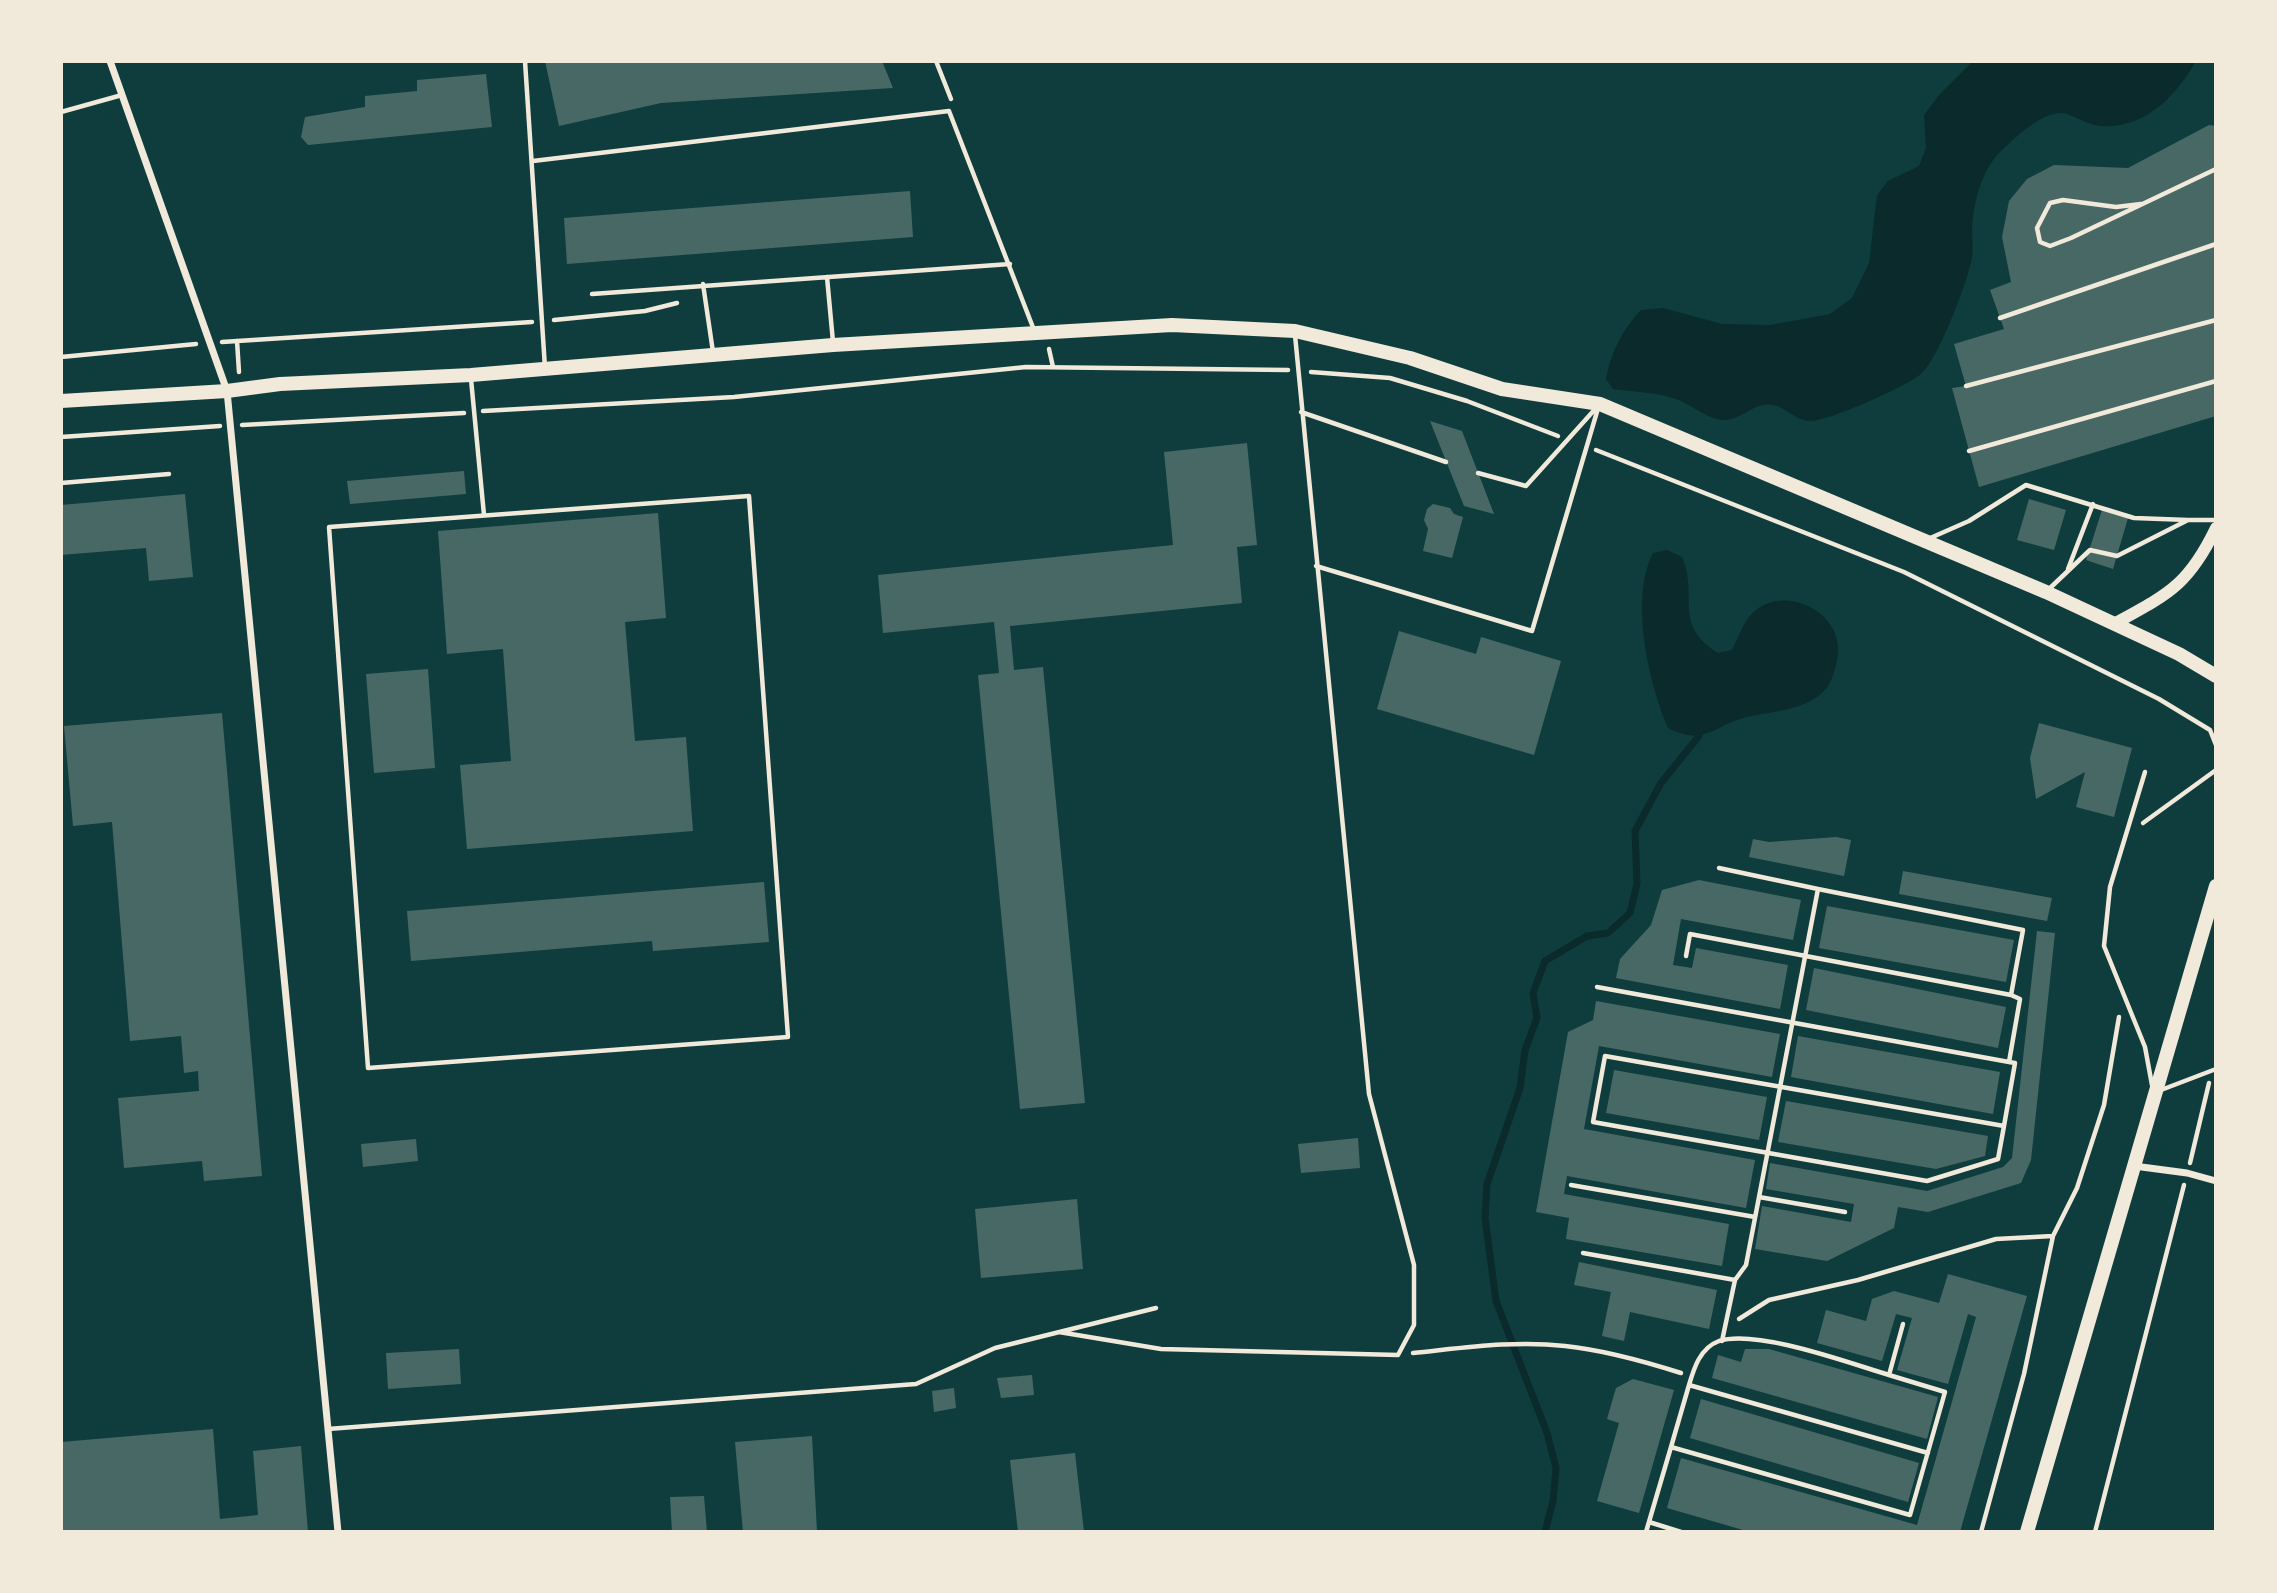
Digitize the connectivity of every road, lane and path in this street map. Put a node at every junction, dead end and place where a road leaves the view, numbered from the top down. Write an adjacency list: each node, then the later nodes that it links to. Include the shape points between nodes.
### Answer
1 (110, 61): 3 (street)
2 (525, 61): 5 (lane)
3 (122, 95): 4 (lane); 24 (street)
4 (61, 112)
5 (533, 161): 9 (lane, via 949,111); 19 (lane)
6 (2216, 169): 7 (lane)
7 (2141, 204): 7 (lane, via 2050,203 2037,228 2040,242 2050,246)
8 (2216, 244): 13 (lane)
9 (1010, 264): 10 (lane); 16 (lane)
10 (827, 277): 11 (lane); 17 (lane)
11 (703, 284): 12 (lane); 18 (lane)
12 (592, 295)
13 (2000, 318)
14 (2216, 320): 23 (lane)
15 (1295, 331): 16 (main road, via 1172,325); 20 (lane); 26 (main road, via 1410,358 1502,389)
16 (1036, 334): 17 (main road)
17 (833, 345): 18 (main road)
18 (713, 356): 19 (main road)
19 (545, 369): 21 (main road)
20 (1298, 371): 27 (path, via 1026,367 734,397); 28 (lane); 31 (path, via 1390,378)
21 (471, 375): 24 (main road, via 280,384); 27 (lane)
22 (2216, 382): 33 (lane)
23 (1966, 386)
24 (227, 391): 25 (main road); 29 (street)
25 (61, 401)
26 (1600, 404): 31 (lane); 32 (lane); 43 (main road)
27 (475, 412): 29 (path); 39 (lane)
28 (1301, 412): 34 (lane); 44 (lane)
29 (229, 425): 30 (path); 87 (street)
30 (61, 437)
31 (1568, 439): 35 (lane, via 1526,486)
32 (1587, 447): 44 (lane, via 1532,631); 49 (path, via 1904,572 2159,699 2210,730)
33 (1969, 451)
34 (1446, 462)
35 (1478, 473)
36 (169, 474): 37 (lane)
37 (61, 483)
38 (2093, 504): 40 (lane, via 2134,518); 43 (lane, via 2026,485 1969,521); 45 (lane)
39 (484, 515): 39 (lane, via 329,527 368,1068 788,1037 749,496)
40 (2188, 520): 41 (lane); 45 (lane, via 2117,556 2090,550)
41 (2216, 520)
42 (2216, 528): 47 (main road, via 2191,573 2172,592)
43 (1925, 540): 46 (main road)
44 (1316, 565): 83 (lane, via 1369,1094 1413,1265 1414,1325)
45 (2068, 570): 46 (lane)
46 (2046, 592): 47 (main road)
47 (2114, 624): 48 (main road)
48 (2216, 676)
49 (2216, 745)
50 (2216, 770): 52 (path)
51 (2145, 772): 52 (lane)
52 (2126, 835): 59 (lane, via 2110,887 2104,947)
53 (1719, 868): 55 (lane)
54 (2216, 886): 65 (main road)
55 (1818, 889): 57 (lane); 60 (lane, via 2023,930)
56 (1686, 956): 57 (lane, via 1690,934)
57 (1804, 956): 60 (lane); 61 (lane)
58 (1597, 987): 61 (lane)
59 (2123, 992): 65 (lane, via 2145,1047); 75 (path, via 2104,1105 2077,1188)
60 (2011, 995): 62 (lane, via 2020,999)
61 (1792, 1022): 62 (lane); 64 (lane)
62 (2009, 1062): 66 (lane, via 2015,1063)
63 (2214, 1069): 65 (lane); 69 (path)
64 (1780, 1087): 66 (lane); 67 (lane); 67 (lane, via 1605,1056 1593,1122)
65 (2154, 1093): 68 (main road)
66 (2004, 1126): 67 (lane, via 1998,1159 1927,1181)
67 (1767, 1153): 72 (lane)
68 (2134, 1166): 69 (street); 95 (main road)
69 (2187, 1173): 70 (street); 96 (path)
70 (2216, 1181)
71 (1571, 1185): 74 (lane)
72 (1759, 1197): 73 (lane); 74 (lane)
73 (1845, 1212)
74 (1755, 1217): 77 (lane, via 1746,1265)
75 (2053, 1236): 80 (path, via 1996,1239 1858,1280 1769,1300); 94 (path, via 2024,1374)
76 (1583, 1253): 77 (lane)
77 (1735, 1280): 80 (lane)
78 (1156, 1308): 81 (lane)
79 (1903, 1324): 84 (lane)
80 (1725, 1328): 82 (lane)
81 (1059, 1332): 83 (lane, via 1161,1349); 87 (lane, via 995,1348 916,1384)
82 (1723, 1341): 84 (lane, via 1769,1340); 85 (lane, via 1696,1359)
83 (1398, 1355): 85 (path, via 1497,1345 1577,1348)
84 (1889, 1375): 89 (lane, via 1945,1392)
85 (1691, 1377): 86 (lane)
86 (1689, 1384): 88 (lane); 89 (lane)
87 (328, 1429): 91 (street)
88 (1671, 1447): 89 (lane, via 1910,1515); 90 (lane)
89 (1928, 1453)
90 (1648, 1522): 92 (lane); 93 (lane)
91 (338, 1532)
92 (1646, 1532)
93 (1681, 1532)
94 (1981, 1532)
95 (2027, 1532)
96 (2095, 1532)

